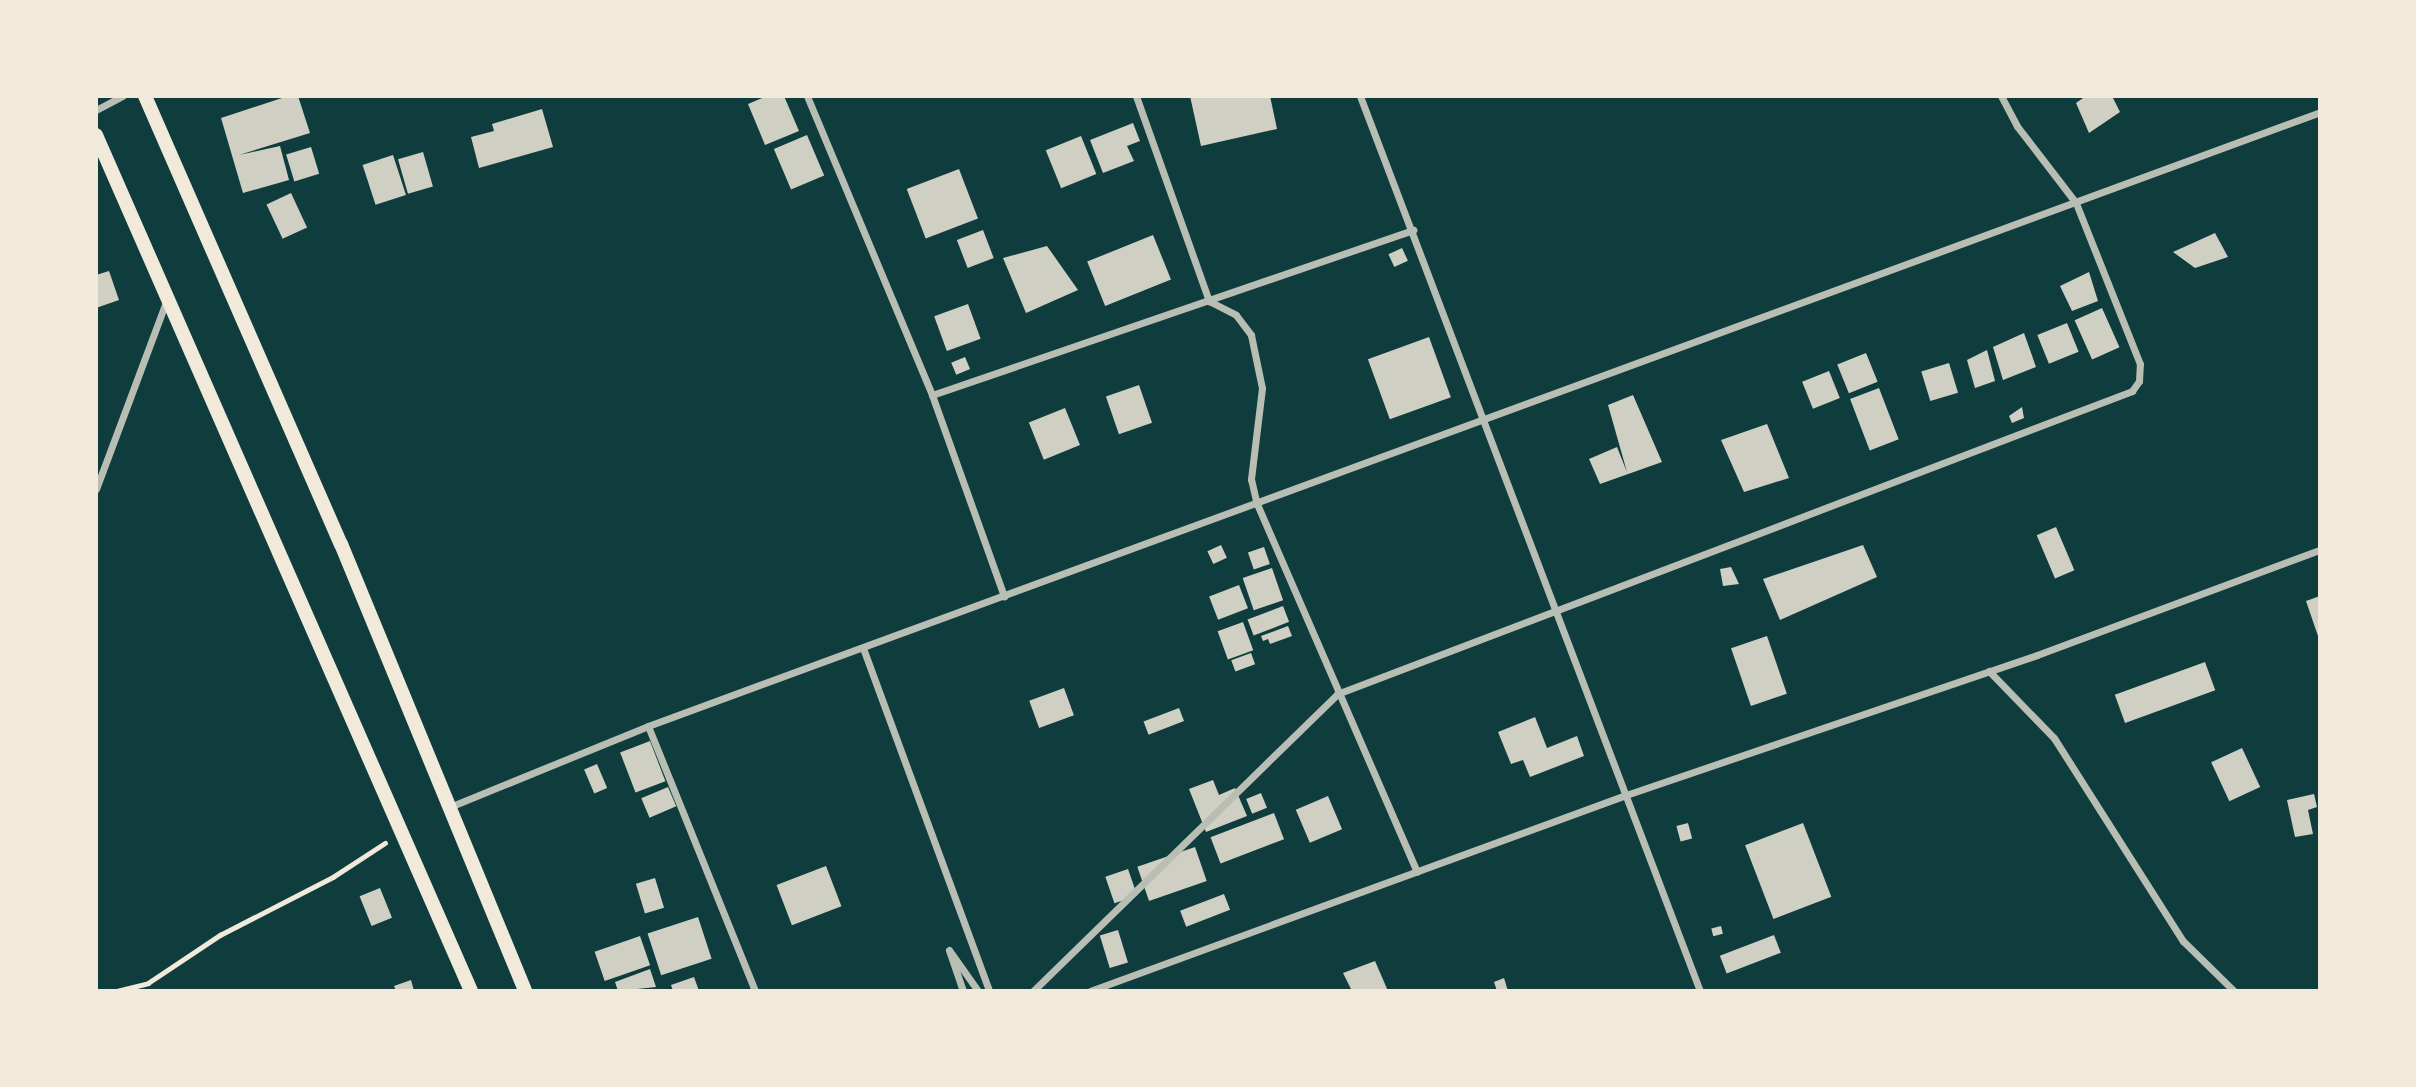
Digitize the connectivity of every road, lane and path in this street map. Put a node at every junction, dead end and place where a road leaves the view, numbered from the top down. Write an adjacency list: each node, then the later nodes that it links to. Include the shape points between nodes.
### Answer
1 (122, 96): 7 (street)
2 (145, 96): 26 (main road)
3 (807, 96): 14 (street)
4 (1136, 96): 13 (street)
5 (1360, 96): 11 (street)
6 (2001, 96): 10 (street, via 2017,126)
7 (96, 110)
8 (2320, 112): 10 (street)
9 (96, 135): 12 (main road)
10 (2076, 202): 15 (street); 20 (street, via 2140,364 2139,381 2132,391)
11 (1413, 230): 13 (street); 15 (street)
12 (168, 296): 16 (street); 27 (main road)
13 (1209, 301): 14 (street); 17 (street, via 1236,315 1251,335 1259,366 1262,388 1251,479)
14 (932, 395): 19 (street)
15 (1485, 420): 17 (street); 20 (street)
16 (96, 489)
17 (1257, 504): 19 (street); 23 (street)
18 (2320, 550): 22 (street)
19 (1004, 596): 21 (street)
20 (1557, 612): 23 (street); 25 (street)
21 (863, 649): 24 (street); 35 (street)
22 (1990, 671): 25 (street); 39 (street, via 2054,738 2183,941)
23 (1337, 694): 28 (street); 36 (street)
24 (648, 726): 26 (street); 32 (street)
25 (1626, 795): 28 (street); 38 (street)
26 (452, 806): 31 (main road)
27 (402, 832): 29 (path, via 333,877 220,935 148,983); 30 (main road)
28 (1416, 872): 37 (street)
29 (117, 991)
30 (471, 991)
31 (525, 991)
32 (755, 991)
33 (963, 991): 34 (street, via 949,950)
34 (978, 991)
35 (989, 991)
36 (1033, 991)
37 (1090, 991)
38 (1700, 991)
39 (2234, 991)

